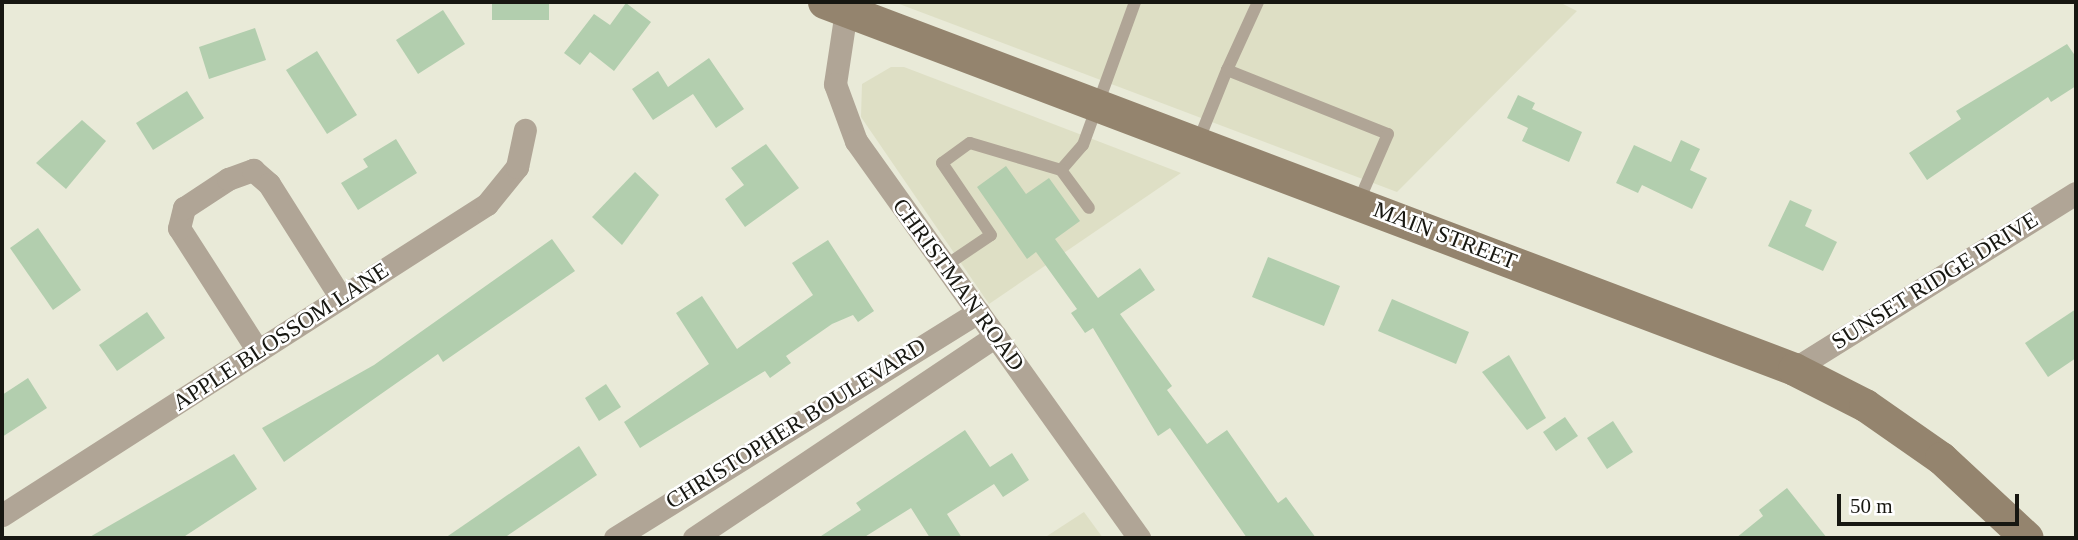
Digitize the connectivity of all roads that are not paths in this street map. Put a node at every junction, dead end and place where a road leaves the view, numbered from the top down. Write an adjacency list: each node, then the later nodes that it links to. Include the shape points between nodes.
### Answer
1 (1135, 2): 5 (lane)
2 (1258, 2): 4 (lane)
3 (841, 5): 5 (main road, MAIN STREET); 12 (street, CHRISTMAN ROAD, via 835,68 848,124)
4 (1227, 71): 7 (lane); 10 (lane, via 1388,134)
5 (1096, 104): 7 (main road, MAIN STREET); 8 (lane, via 1083,145)
6 (524, 130): 13 (street, APPLE BLOSSOM LANE, via 517,167 502,192)
7 (1198, 143): 10 (main road, MAIN STREET)
8 (1061, 170): 11 (lane); 12 (lane, via 970,144 942,163 991,235)
9 (2076, 193): 17 (street, SUNSET RIDGE DRIVE)
10 (1358, 203): 17 (main road, MAIN STREET)
11 (1089, 208)
12 (945, 266): 14 (street, CHRISTMAN ROAD)
13 (341, 298): 16 (street, APPLE BLOSSOM LANE); 16 (street, via 269,184 253,170 228,179 184,208 179,228)
14 (978, 312): 15 (street, CHRISTMAN ROAD); 19 (street, CHRISTOPHER BOULEVARD)
15 (996, 336): 20 (street, CHRISTOPHER BOULEVARD); 21 (street, CHRISTMAN ROAD)
16 (258, 351): 18 (street, APPLE BLOSSOM LANE)
17 (1794, 369): 22 (main road, MAIN STREET, via 1865,405 1941,458)
18 (2, 515)
19 (615, 538)
20 (694, 538)
21 (1139, 538)
22 (2027, 538)

